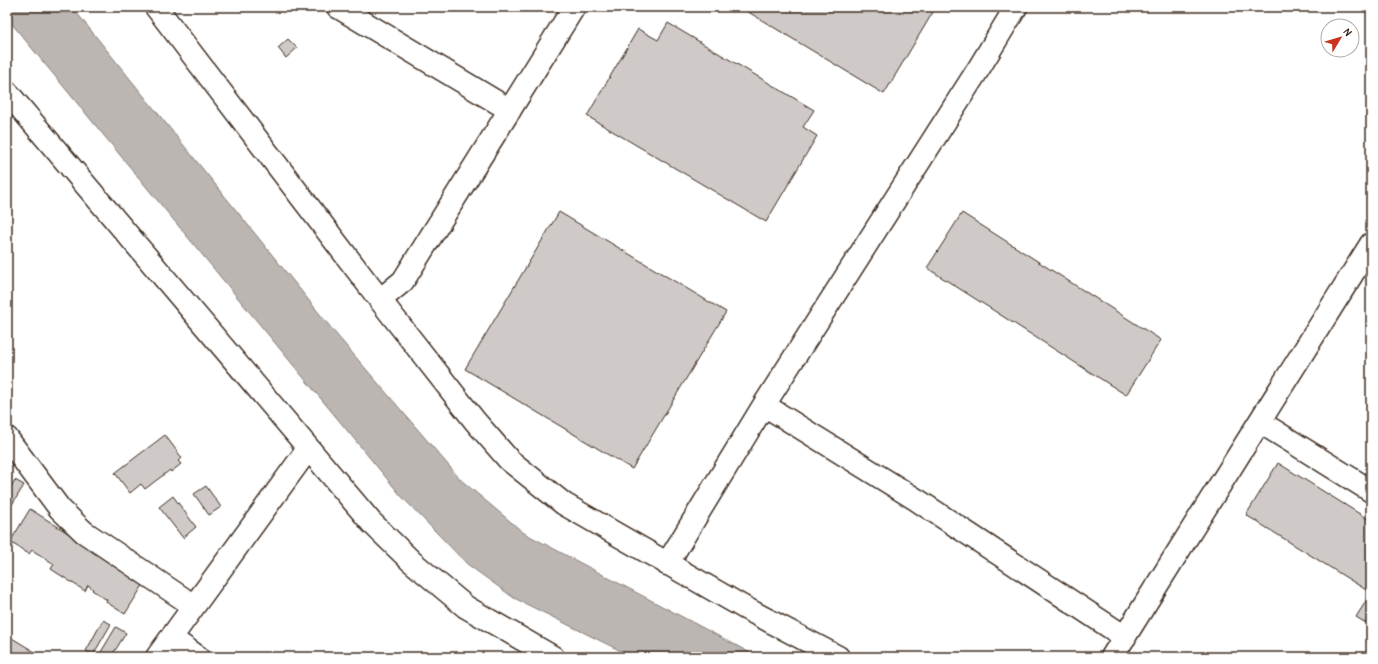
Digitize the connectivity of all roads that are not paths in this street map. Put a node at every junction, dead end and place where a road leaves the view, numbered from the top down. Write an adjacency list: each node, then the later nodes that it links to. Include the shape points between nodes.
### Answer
1 (156, 7): 8 (lane)
2 (338, 7): 6 (lane)
3 (574, 7): 6 (lane)
4 (1016, 7): 9 (lane)
5 (8, 96): 12 (lane)
6 (510, 110): 8 (lane, via 403,281)
7 (1371, 244): 10 (lane)
8 (380, 300): 14 (lane, via 475,422 509,460 564,504)
9 (764, 405): 14 (lane); 16 (lane, via 916,500)
10 (1260, 422): 13 (lane); 16 (lane)
11 (7, 438): 15 (lane, via 60,509 84,532)
12 (308, 449): 15 (lane); 20 (lane, via 371,522 411,561 466,606)
13 (1371, 491)
14 (667, 564): 21 (lane)
15 (194, 606): 17 (lane)
16 (1125, 637): 22 (lane)
17 (171, 638): 18 (lane); 19 (lane)
18 (157, 657)
19 (198, 657)
20 (553, 657)
21 (838, 657)
22 (1112, 657)

